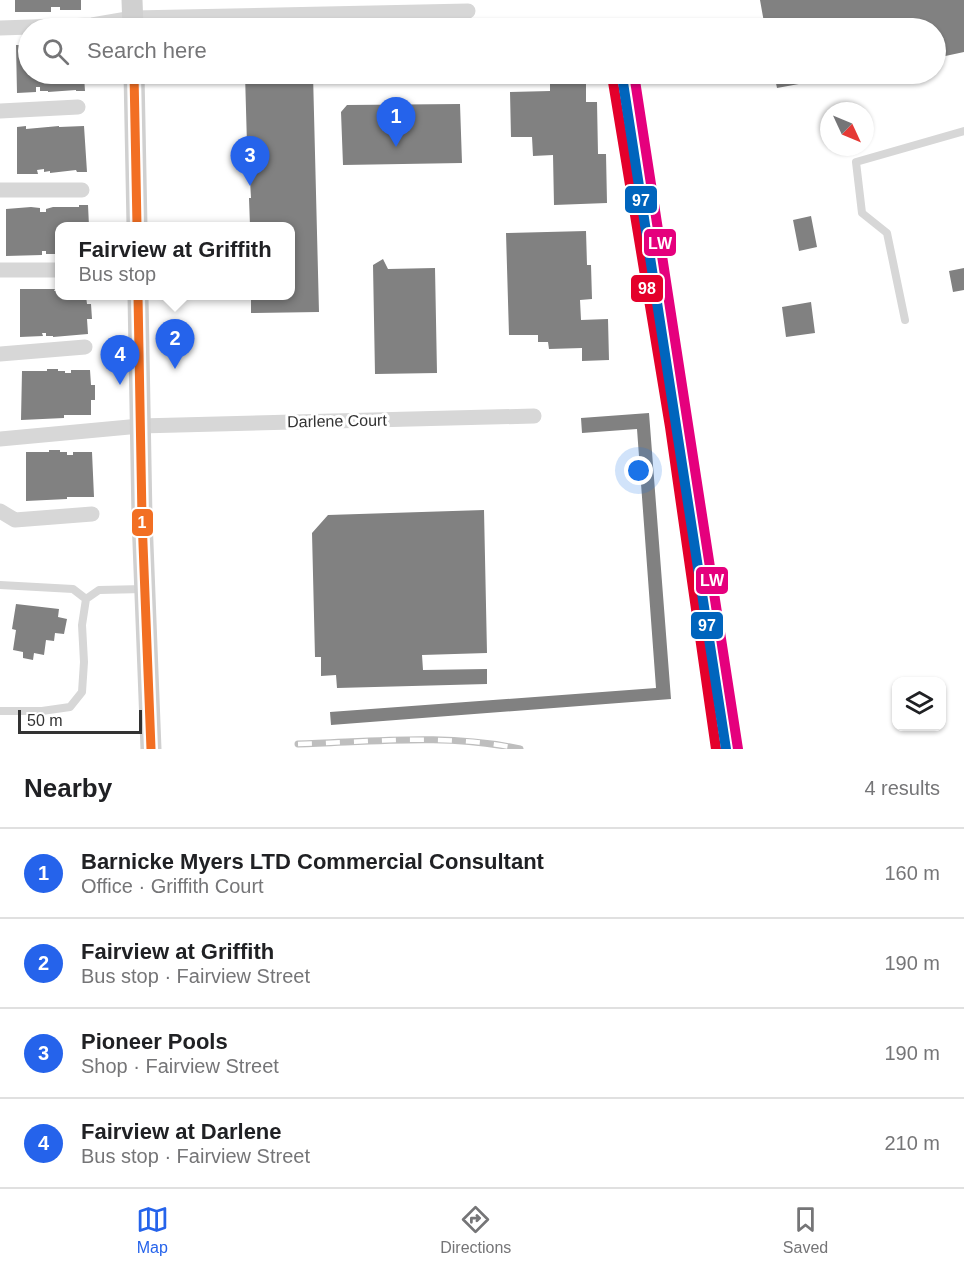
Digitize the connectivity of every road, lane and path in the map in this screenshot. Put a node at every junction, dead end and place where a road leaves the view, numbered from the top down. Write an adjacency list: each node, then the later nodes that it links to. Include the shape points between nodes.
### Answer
1 (468, 11): 2 (street)
2 (133, 16)
3 (18, 27): 4 (street)
4 (0, 28)
5 (134, 84): 11 (main road)
6 (78, 107): 7 (street)
7 (0, 111)
8 (964, 131): 15 (lane, via 856,162 862,213 886,233)
9 (0, 190): 10 (street)
10 (82, 190)
11 (137, 222)
12 (0, 270): 13 (street)
13 (55, 270)
14 (138, 300): 19 (main road)
15 (905, 320)
16 (85, 347): 17 (street)
17 (0, 354)
18 (534, 417): 19 (street, Darlene Court)
19 (140, 426): 20 (street, Darlene Court); 24 (main road)
20 (0, 439)
21 (1, 512): 22 (street, via 15,520)
22 (92, 514)
23 (0, 585): 25 (lane, via 74,589)
24 (145, 589): 25 (lane, via 99,590); 27 (main road)
25 (86, 599): 26 (lane, via 82,692 70,707)
26 (0, 711)
27 (151, 749)

